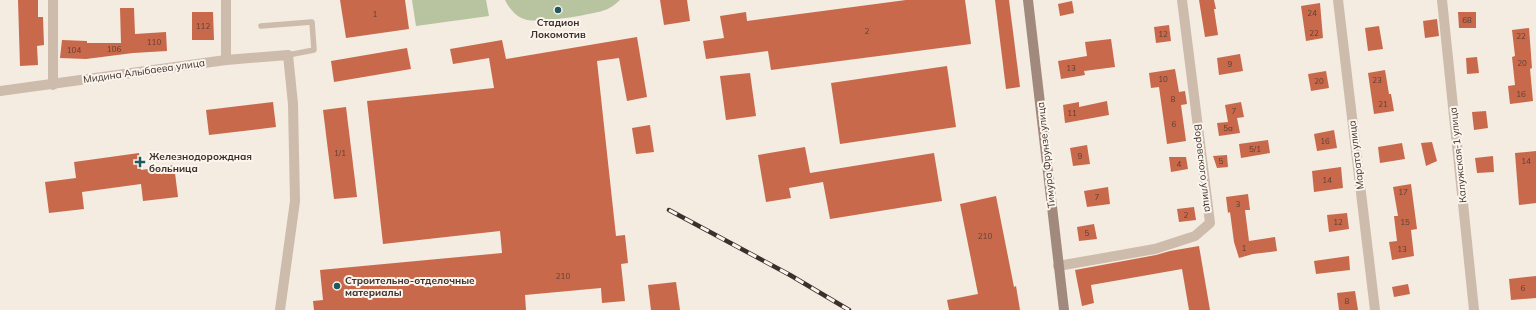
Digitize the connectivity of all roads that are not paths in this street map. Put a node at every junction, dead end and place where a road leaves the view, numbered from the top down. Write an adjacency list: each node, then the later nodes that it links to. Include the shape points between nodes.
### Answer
1 (53, 0): 10 (street)
2 (226, 0): 9 (street)
3 (1028, 0): 12 (main road, Тимура Фрунзе улица)
4 (1182, 0): 12 (street, Воровского улица, via 1210,223 1196,236 1155,248)
5 (1338, 0): 15 (street, Марата улица)
6 (1442, 0): 16 (street, Калужская-1 улица)
7 (262, 26): 8 (lane, via 312,22 314,50)
8 (288, 55): 9 (street, Мидина Алыбаева улица); 13 (street, via 293,104 295,201)
9 (226, 60): 10 (street, Мидина Алыбаева улица)
10 (54, 84): 11 (street, Мидина Алыбаева улица)
11 (0, 91)
12 (1058, 266): 14 (main road, Тимура Фрунзе улица)
13 (280, 310)
14 (1064, 310)
15 (1375, 310)
16 (1474, 310)

